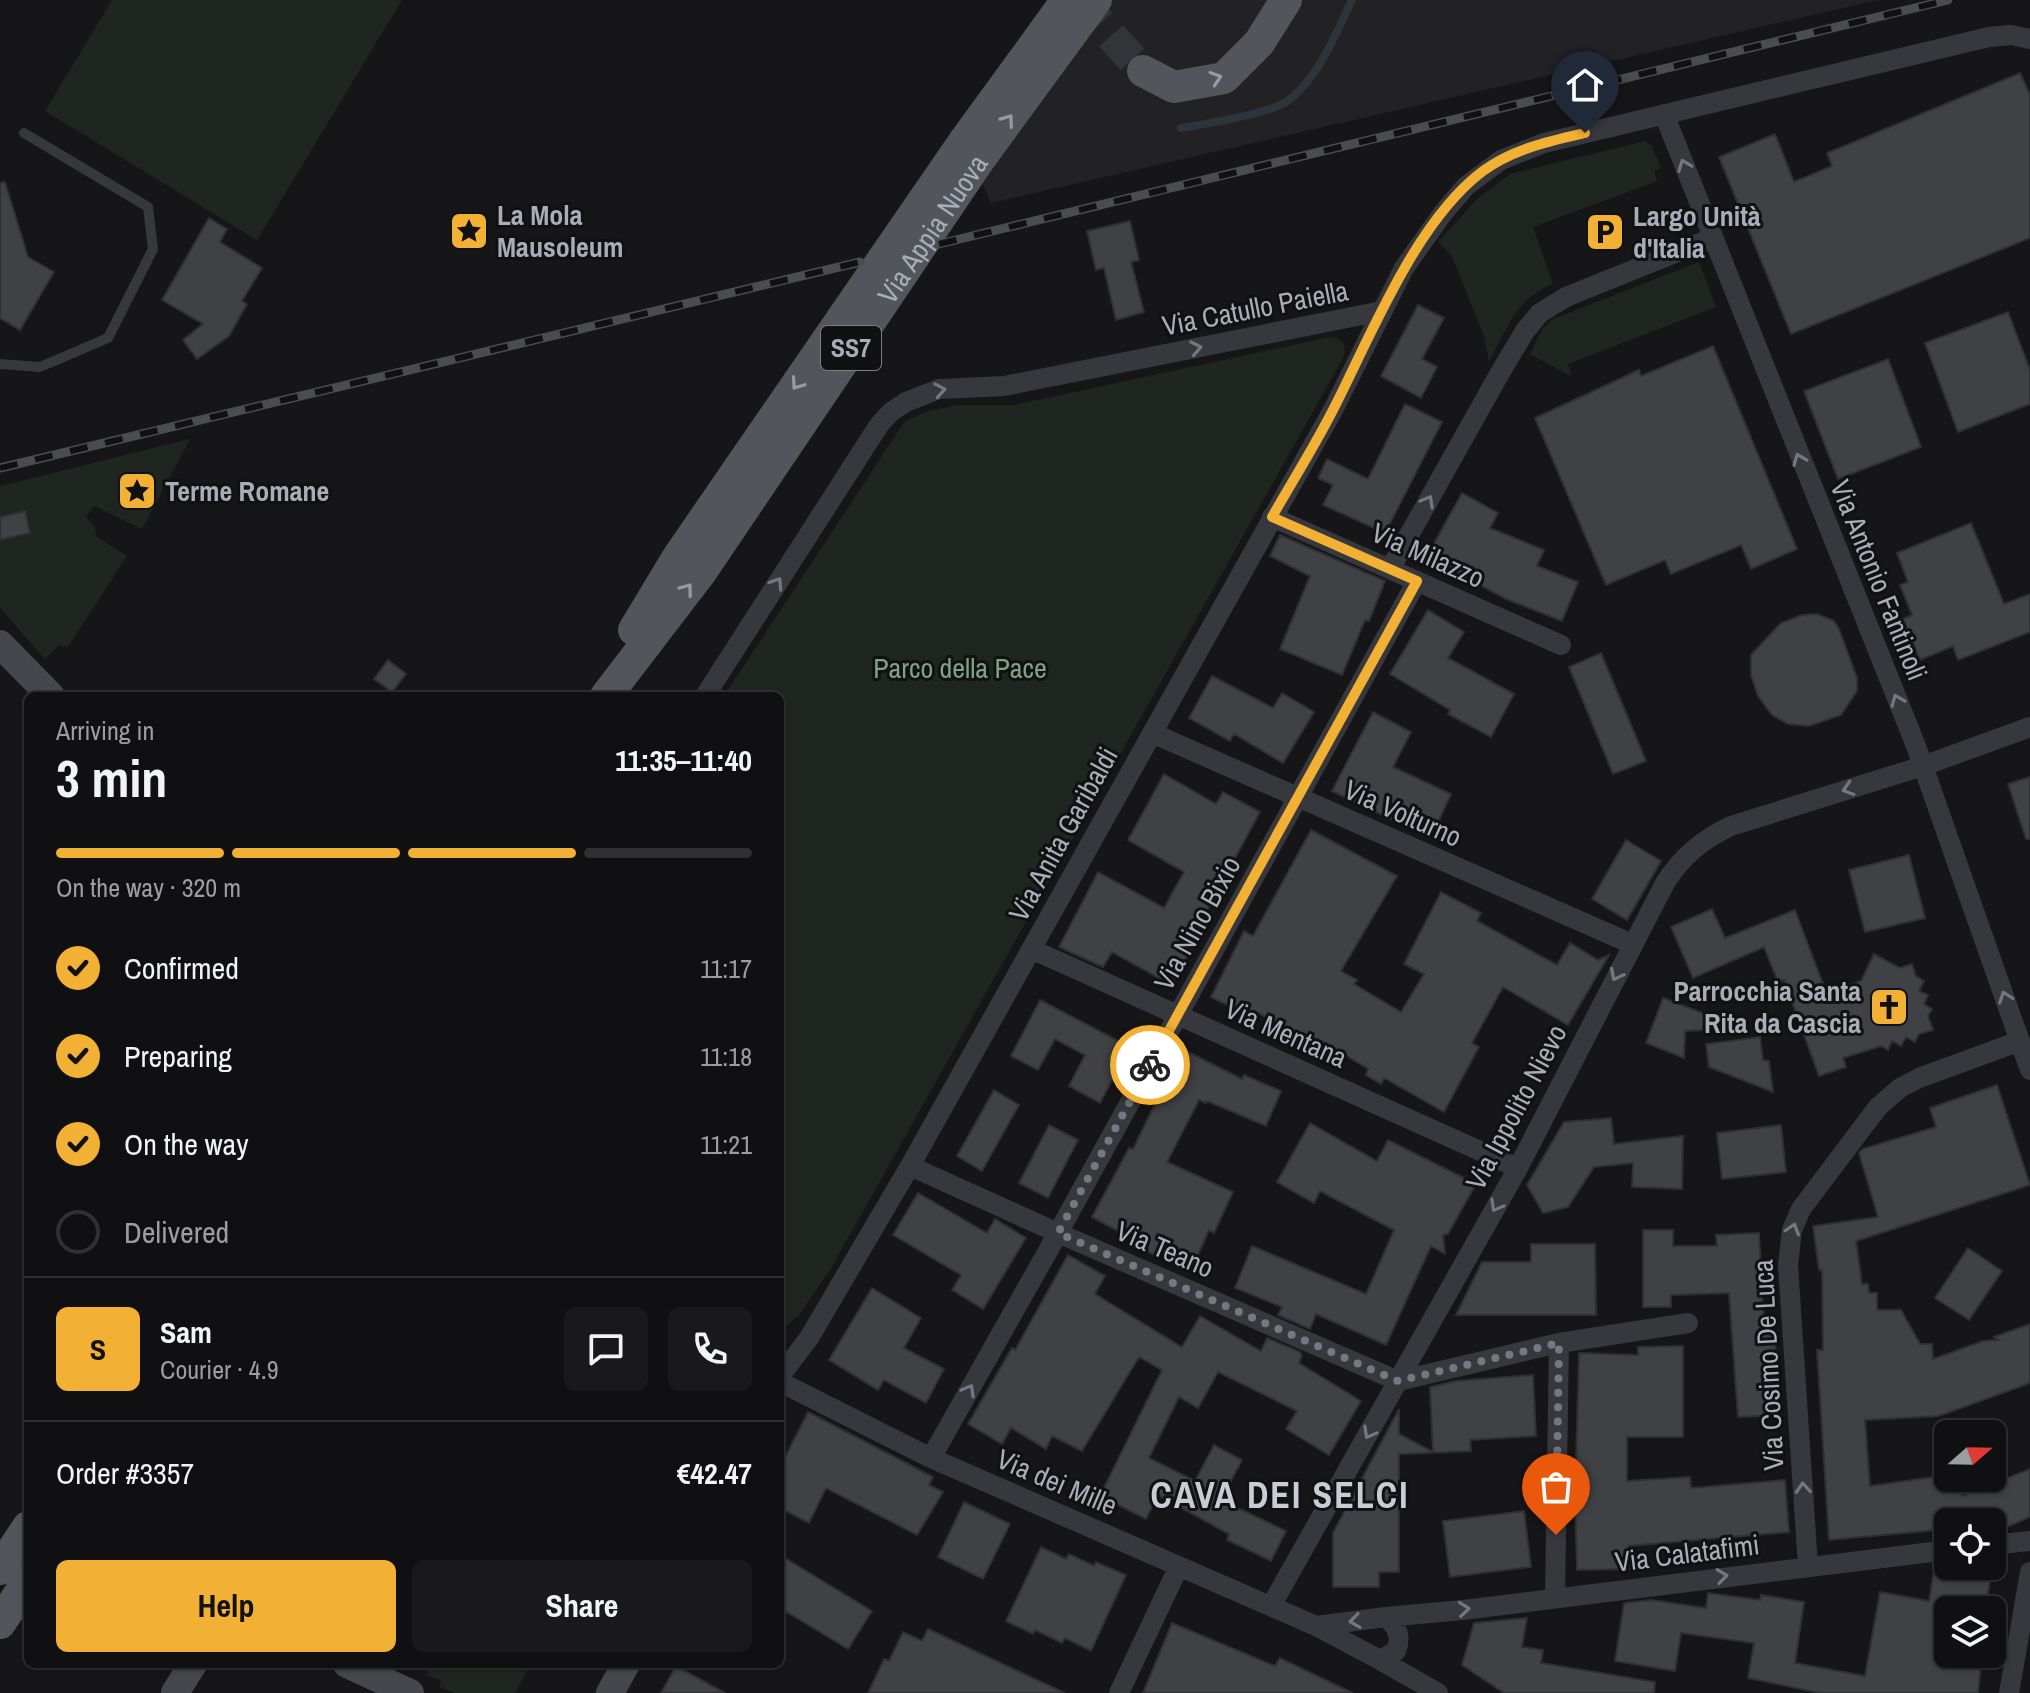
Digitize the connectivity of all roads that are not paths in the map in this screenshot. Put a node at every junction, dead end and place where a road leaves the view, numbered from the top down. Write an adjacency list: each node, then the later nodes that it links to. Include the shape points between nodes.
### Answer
1 (1067, 0): 17 (main road, Via Appia Nuova / SS7, one-way to 17, via 678,557)
2 (1096, 0): 18 (main road, Via Appia Nuova / SS7, one-way to 2, via 701,572 979,160)
3 (1286, 0): 5 (main road, one-way to 3, via 1174,87 1224,78 1259,43)
4 (2030, 39): 6 (street, Via Catullo Paiella, via 1996,36)
5 (1143, 71)
6 (1664, 114): 8 (street, Via Antonio Fantinoli, one-way to 6); 9 (street, Via Catullo Paiella, via 1544,143 1490,167 1443,213 1404,268)
7 (24, 133): 10 (lane, via 148,207 153,249 108,338 40,367)
8 (1712, 238): 12 (street, one-way to 8, via 1532,322 1566,297); 22 (street, Via Antonio Fantinoli, one-way to 8)
9 (1382, 311): 11 (street, Via Anita Garibaldi); 19 (street, Via Catullo Paiella, one-way to 9, via 879,425 906,402 939,389 1004,386)
10 (0, 364)
11 (1272, 517): 12 (street, Via Milazzo); 21 (street, Via Anita Garibaldi)
12 (1390, 569): 13 (street, Via Milazzo)
13 (1417, 581): 15 (street, Via Milazzo); 23 (street, Via Nino Bixio)
14 (0, 644): 16 (street)
15 (1561, 645)
16 (47, 692)
17 (596, 692)
18 (609, 692)
19 (708, 692)
20 (2030, 727): 22 (street, Via Ippolito Nievo)
21 (1152, 733): 23 (street, Via Volturno); 25 (street, Via Anita Garibaldi)
22 (1923, 766): 24 (street, Via Ippolito Nievo, one-way to 24, via 1707,838 1671,874); 27 (street, Via Antonio Fantinoli, one-way to 22)
23 (1298, 797): 24 (street, Via Volturno); 26 (street, Via Nino Bixio)
24 (1632, 944): 30 (street, Via Ippolito Nievo, one-way to 30)
25 (1031, 949): 26 (street, Via Mentana); 29 (street, Via Anita Garibaldi)
26 (1178, 1015): 30 (street, Via Mentana); 31 (street, Via Nino Bixio)
27 (2020, 1041): 28 (street, Via Antonio Fantinoli); 43 (street, Via Cosimo De Luca, one-way to 27, via 1788,1265 1794,1222 1890,1096 1919,1078)
28 (2030, 1070)
29 (910, 1166): 31 (street, Via Teano); 34 (street, Via Anita Garibaldi)
30 (1518, 1168): 36 (street, Via Ippolito Nievo, one-way to 36)
31 (1058, 1233): 36 (street, Via Teano); 37 (street, Via Nino Bixio, one-way to 31)
32 (1688, 1323): 33 (street)
33 (1559, 1343): 36 (street); 47 (street)
34 (784, 1373)
35 (784, 1381): 37 (street, Via dei Mille)
36 (1398, 1381): 48 (street, Via Ippolito Nievo, one-way to 48)
37 (931, 1458): 42 (street, Via dei Mille)
38 (24, 1533): 44 (main road)
39 (2030, 1541): 40 (street)
40 (2006, 1544)
41 (1934, 1552): 43 (street, Via Calatafimi)
42 (1179, 1566): 48 (street, Via dei Mille); 61 (street)
43 (1808, 1566): 47 (street, Via Calatafimi, one-way to 43)
44 (0, 1569)
45 (2030, 1572): 63 (street)
46 (24, 1587): 50 (main road)
47 (1555, 1599): 49 (street, Via Calatafimi, one-way to 47)
48 (1271, 1606): 51 (street, Via dei Mille)
49 (1386, 1617): 51 (street, one-way to 51); 52 (street)
50 (0, 1623)
51 (1316, 1626): 53 (street, Via dei Mille)
52 (1400, 1642): 53 (street, via 1396,1651); 57 (street)
53 (1380, 1660): 57 (street, Via dei Mille)
54 (191, 1668): 58 (street)
55 (356, 1668): 59 (street)
56 (624, 1668): 60 (street)
57 (1418, 1680): 62 (street, Via dei Mille)
58 (175, 1693)
59 (410, 1693)
60 (610, 1693)
61 (1119, 1693)
62 (1438, 1693)
63 (2009, 1693)

